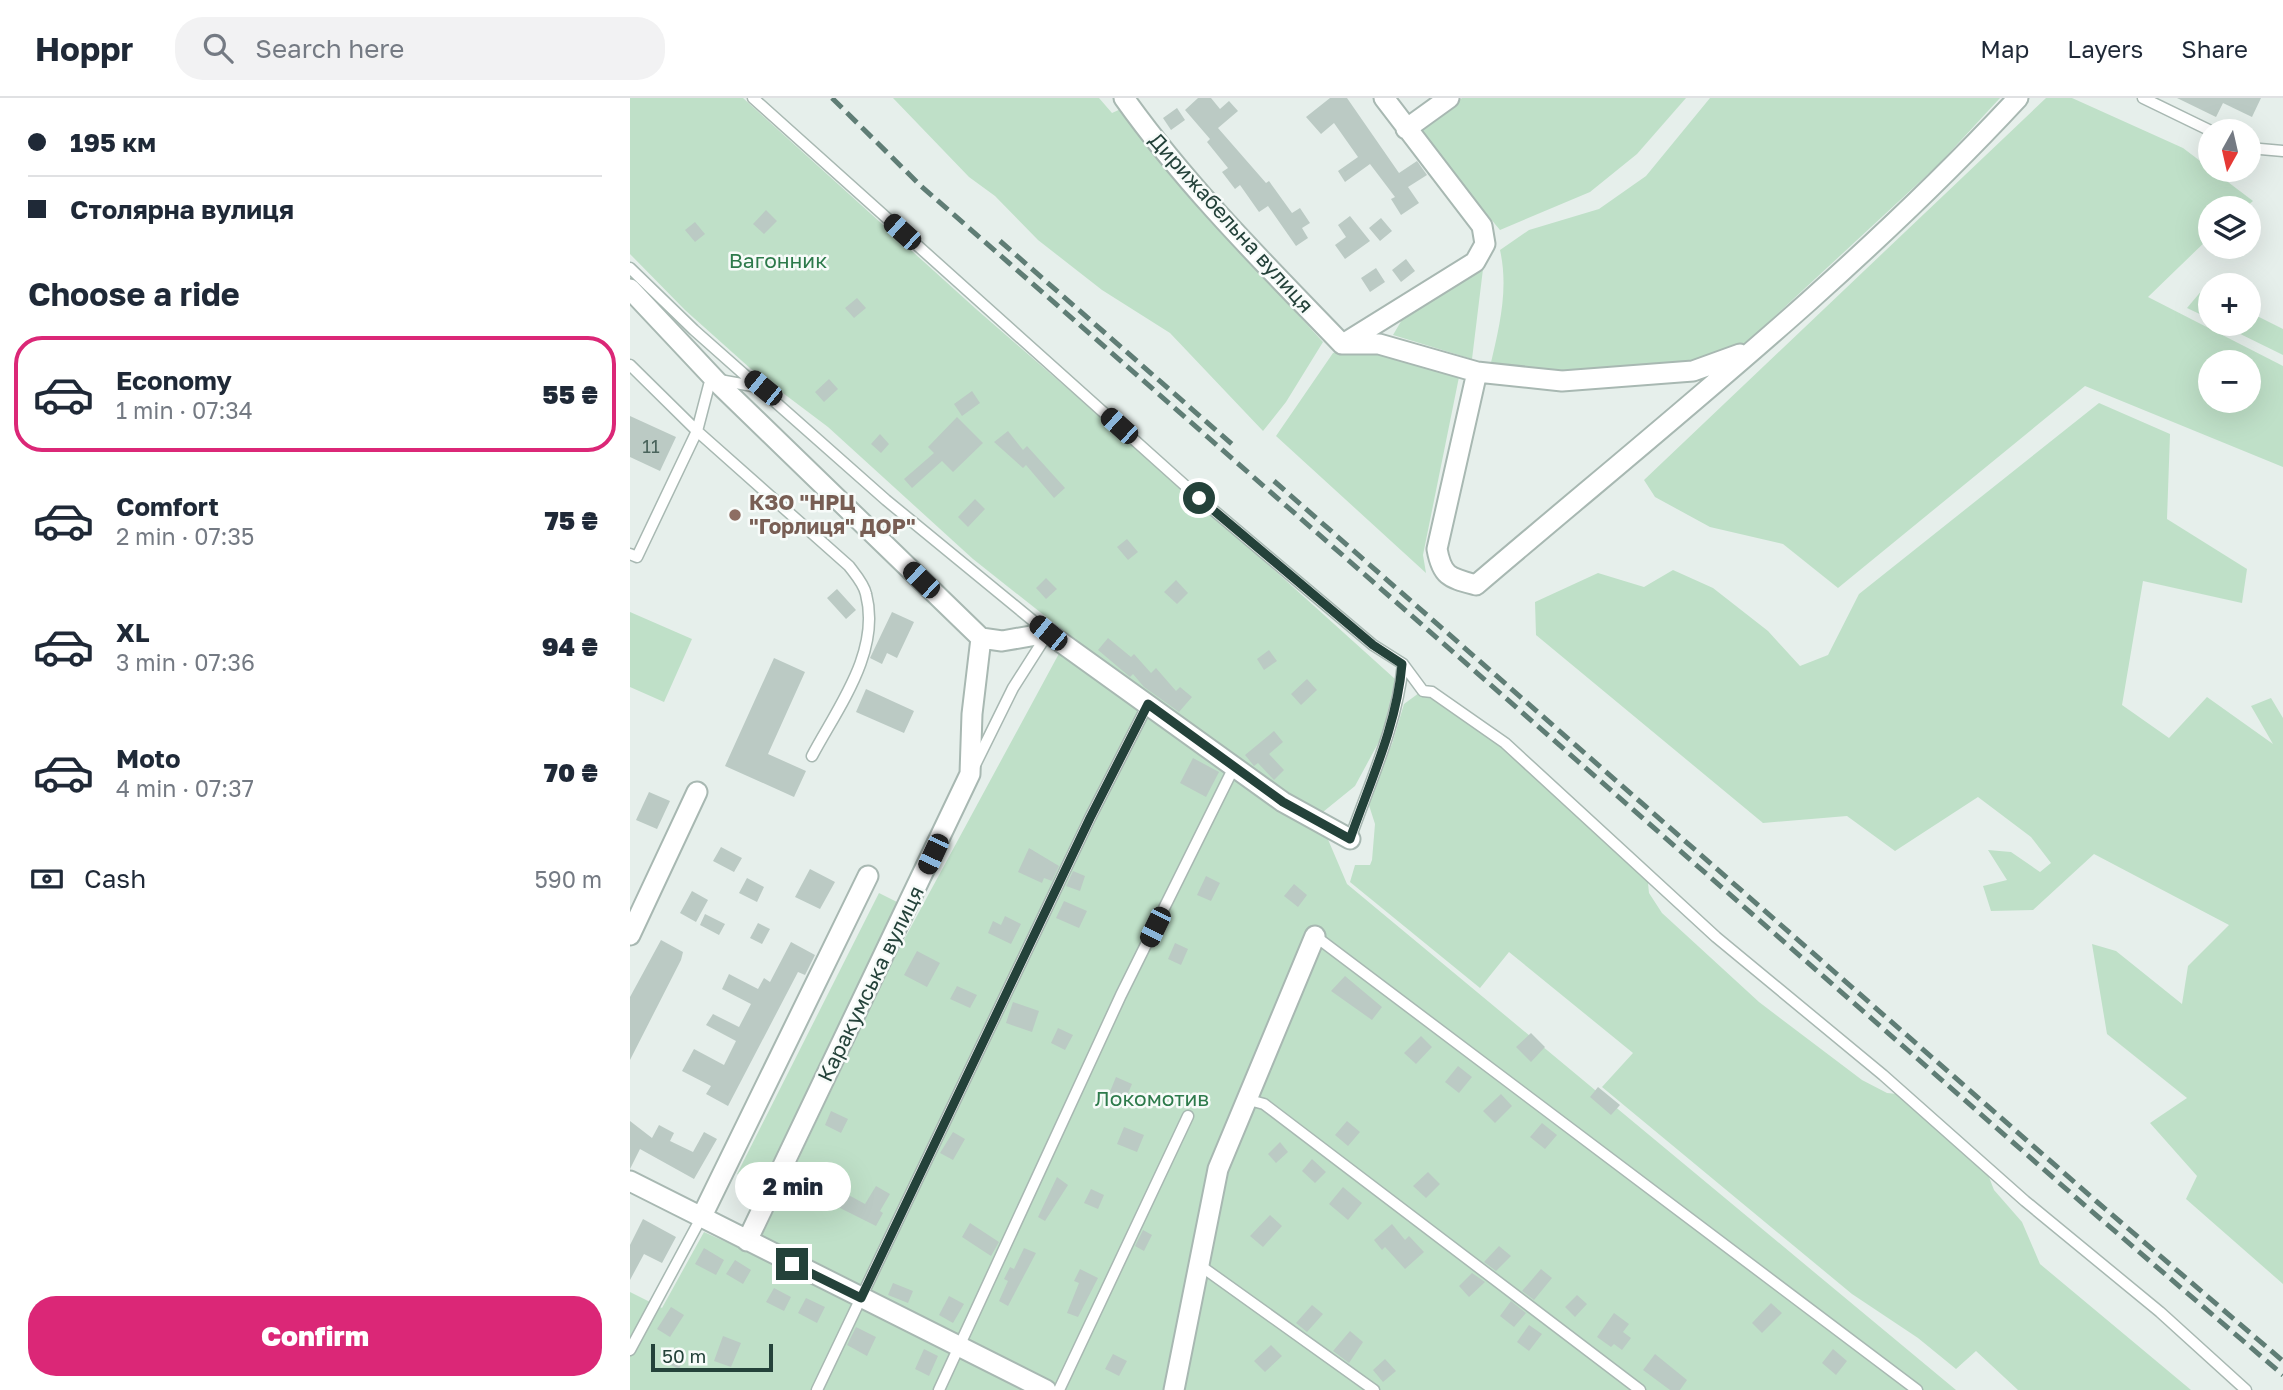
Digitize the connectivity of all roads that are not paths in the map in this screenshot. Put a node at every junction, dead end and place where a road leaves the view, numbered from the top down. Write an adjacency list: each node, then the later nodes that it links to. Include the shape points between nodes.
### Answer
1 (753, 98): 23 (lane, via 1199,498 1373,645)
2 (1124, 98): 13 (street, Дирижабельна вулиця, via 1161,149 1230,228)
3 (1384, 98): 8 (street)
4 (1449, 98): 8 (street)
5 (2018, 98): 14 (street, via 1947,174)
6 (2143, 98): 7 (lane)
7 (2198, 125)
8 (1406, 129): 13 (street, via 1482,226 1485,244 1475,262)
9 (2261, 149): 10 (lane)
10 (2283, 151)
11 (630, 268): 18 (lane)
12 (630, 289): 17 (street)
13 (1342, 344): 16 (street, via 1379,344)
14 (1751, 350): 16 (street, via 1693,371 1562,381); 16 (street, via 1476,585 1451,578 1440,567 1437,548)
15 (630, 365): 19 (lane)
16 (1477, 372)
17 (714, 379): 18 (lane); 19 (lane); 22 (street)
18 (763, 388): 21 (lane, via 886,500)
19 (697, 431): 20 (lane, via 637,558); 25 (lane, via 849,566 866,592 871,627 863,661)
20 (630, 554)
21 (1048, 633): 22 (street, via 1002,641); 24 (street); 27 (lane, via 1013,688)
22 (981, 638): 27 (street, Каракумська вулиця)
23 (1402, 664): 29 (lane, via 1400,691 1381,756); 50 (lane, via 1423,691 1432,692 1505,743 1717,937)
24 (1148, 704): 26 (street); 39 (lane)
25 (813, 756)
26 (1234, 766): 29 (street, via 1283,802); 40 (lane, via 1121,995)
27 (970, 774): 37 (street, Каракумська вулиця)
28 (697, 792): 31 (street)
29 (1350, 839)
30 (868, 876): 36 (street)
31 (630, 935)
32 (1315, 936): 33 (street); 49 (lane)
33 (1244, 1103): 38 (street, via 1218,1169); 48 (lane, via 1264,1104)
34 (1188, 1116): 45 (lane)
35 (630, 1181): 36 (street)
36 (701, 1218): 37 (street); 41 (lane)
37 (747, 1241): 39 (street)
38 (1198, 1264): 46 (street); 47 (lane)
39 (861, 1298): 40 (street); 42 (lane)
40 (959, 1347): 43 (lane); 44 (street)
41 (630, 1350)
42 (817, 1390)
43 (939, 1390)
44 (1046, 1390)
45 (1059, 1390)
46 (1174, 1390)
47 (1374, 1390)
48 (1640, 1390)
49 (1917, 1390)
50 (2246, 1390)

